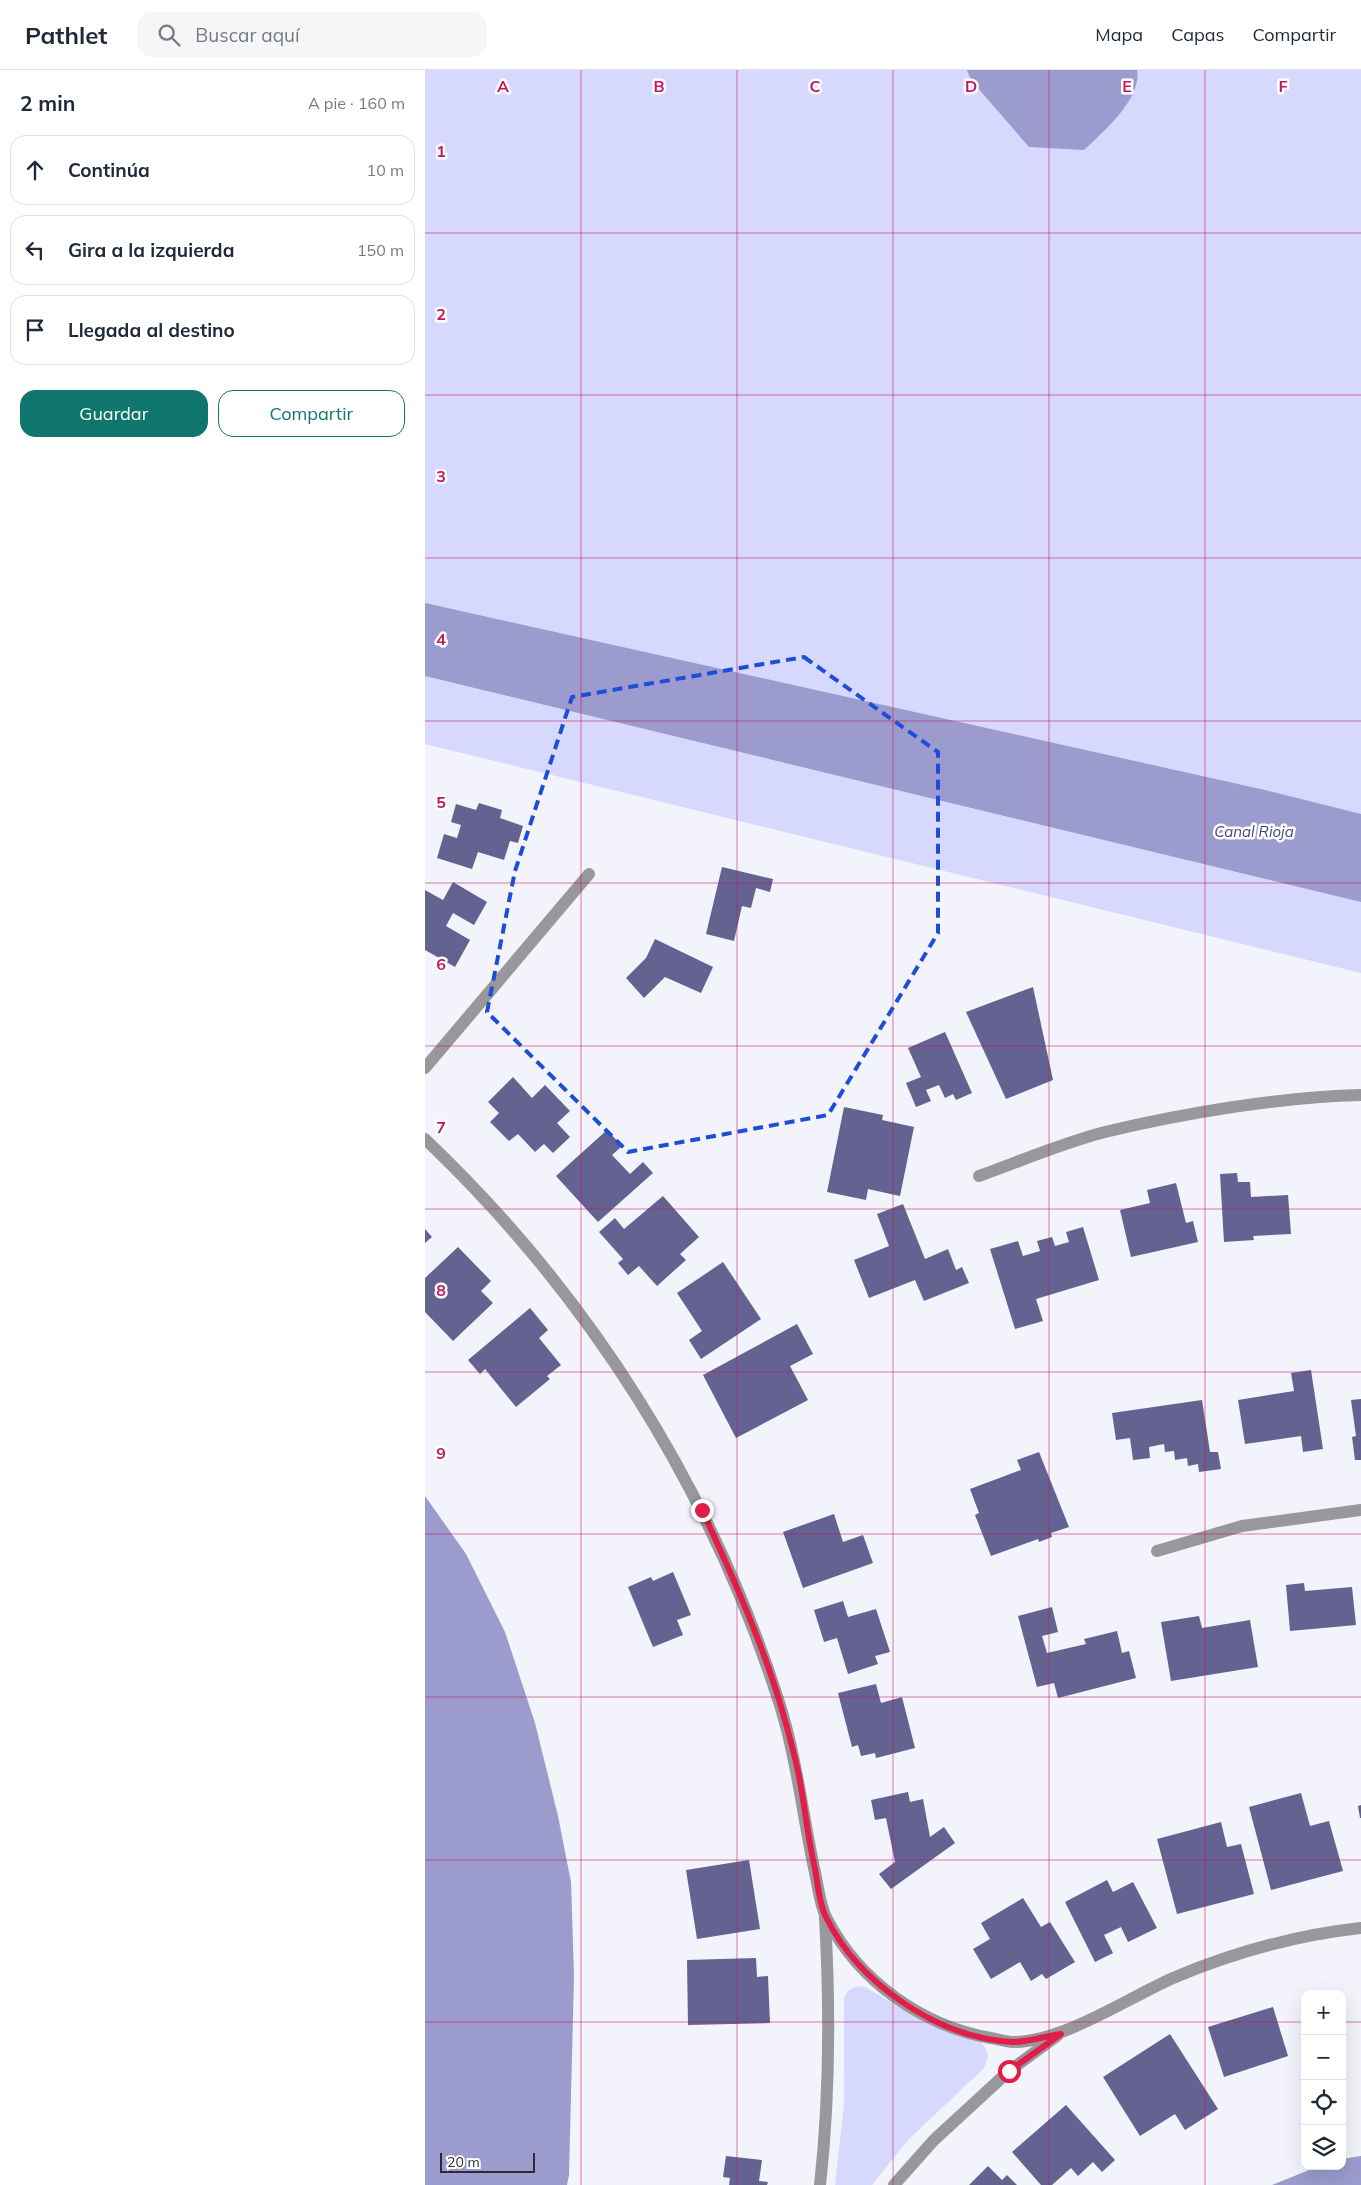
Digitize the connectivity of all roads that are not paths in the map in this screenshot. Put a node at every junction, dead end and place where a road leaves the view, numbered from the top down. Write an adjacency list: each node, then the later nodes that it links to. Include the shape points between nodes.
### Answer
1 (589, 874): 2 (street)
2 (425, 1068)
3 (1361, 1095): 5 (street, via 1215,1111 1104,1132)
4 (425, 1139): 8 (street, via 513,1229 592,1328 637,1396 702,1510 756,1635 780,1703 799,1775)
5 (979, 1176)
6 (1361, 1510): 7 (street, via 1242,1526)
7 (1157, 1551)
8 (825, 1916): 10 (street, via 870,1977 906,2005 938,2023 973,2035 1014,2042); 11 (street, via 828,2056 826,2129)
9 (1361, 1928): 10 (street, via 1278,1943 1219,1961 1174,1978)
10 (1061, 2034): 12 (street, via 1009,2071 934,2140)
11 (820, 2185)
12 (893, 2185)

